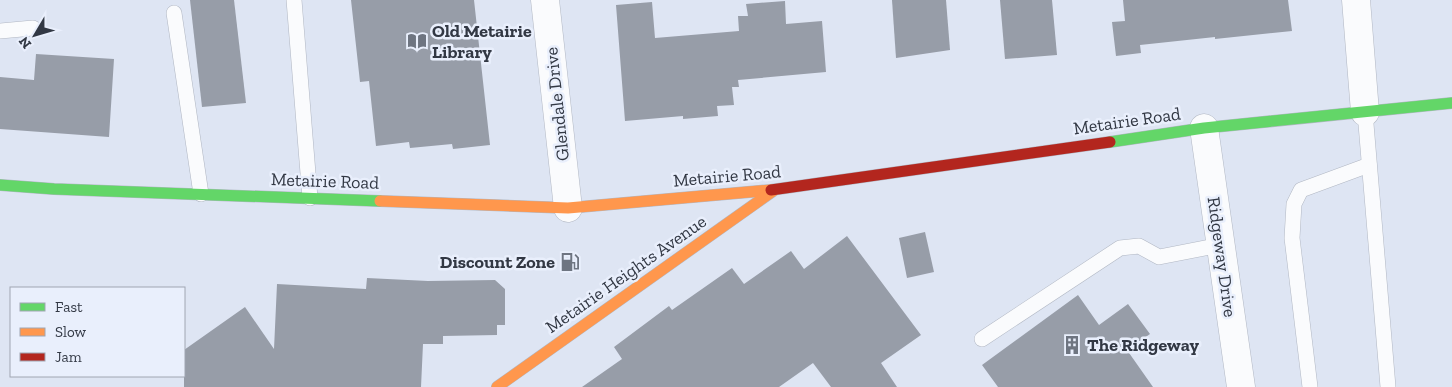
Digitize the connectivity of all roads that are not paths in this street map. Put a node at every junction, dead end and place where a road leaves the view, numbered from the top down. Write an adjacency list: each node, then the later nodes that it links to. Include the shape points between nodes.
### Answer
1 (294, 0): 14 (lane)
2 (545, 0): 15 (street, Glendale Drive)
3 (1356, 0): 8 (street)
4 (174, 13): 13 (lane)
5 (33, 28): 6 (lane)
6 (0, 30)
7 (1452, 103): 8 (main road, Metairie Road)
8 (1365, 112): 9 (main road, Metairie Road); 10 (lane)
9 (1204, 128): 12 (main road, Metairie Road); 16 (street, Ridgeway Drive)
10 (1370, 165): 20 (lane, via 1300,190 1294,204 1292,238); 21 (lane)
11 (0, 185): 13 (main road, Metairie Road)
12 (774, 190): 15 (main road, Metairie Road); 18 (main road, Metairie Heights Avenue)
13 (201, 194): 14 (main road, Metairie Road)
14 (310, 198): 15 (main road, Metairie Road)
15 (568, 208)
16 (1220, 245): 17 (lane, via 1159,257 1139,246 1120,248); 19 (street, Ridgeway Drive)
17 (982, 339)
18 (497, 387)
19 (1241, 387)
20 (1310, 387)
21 (1388, 387)

